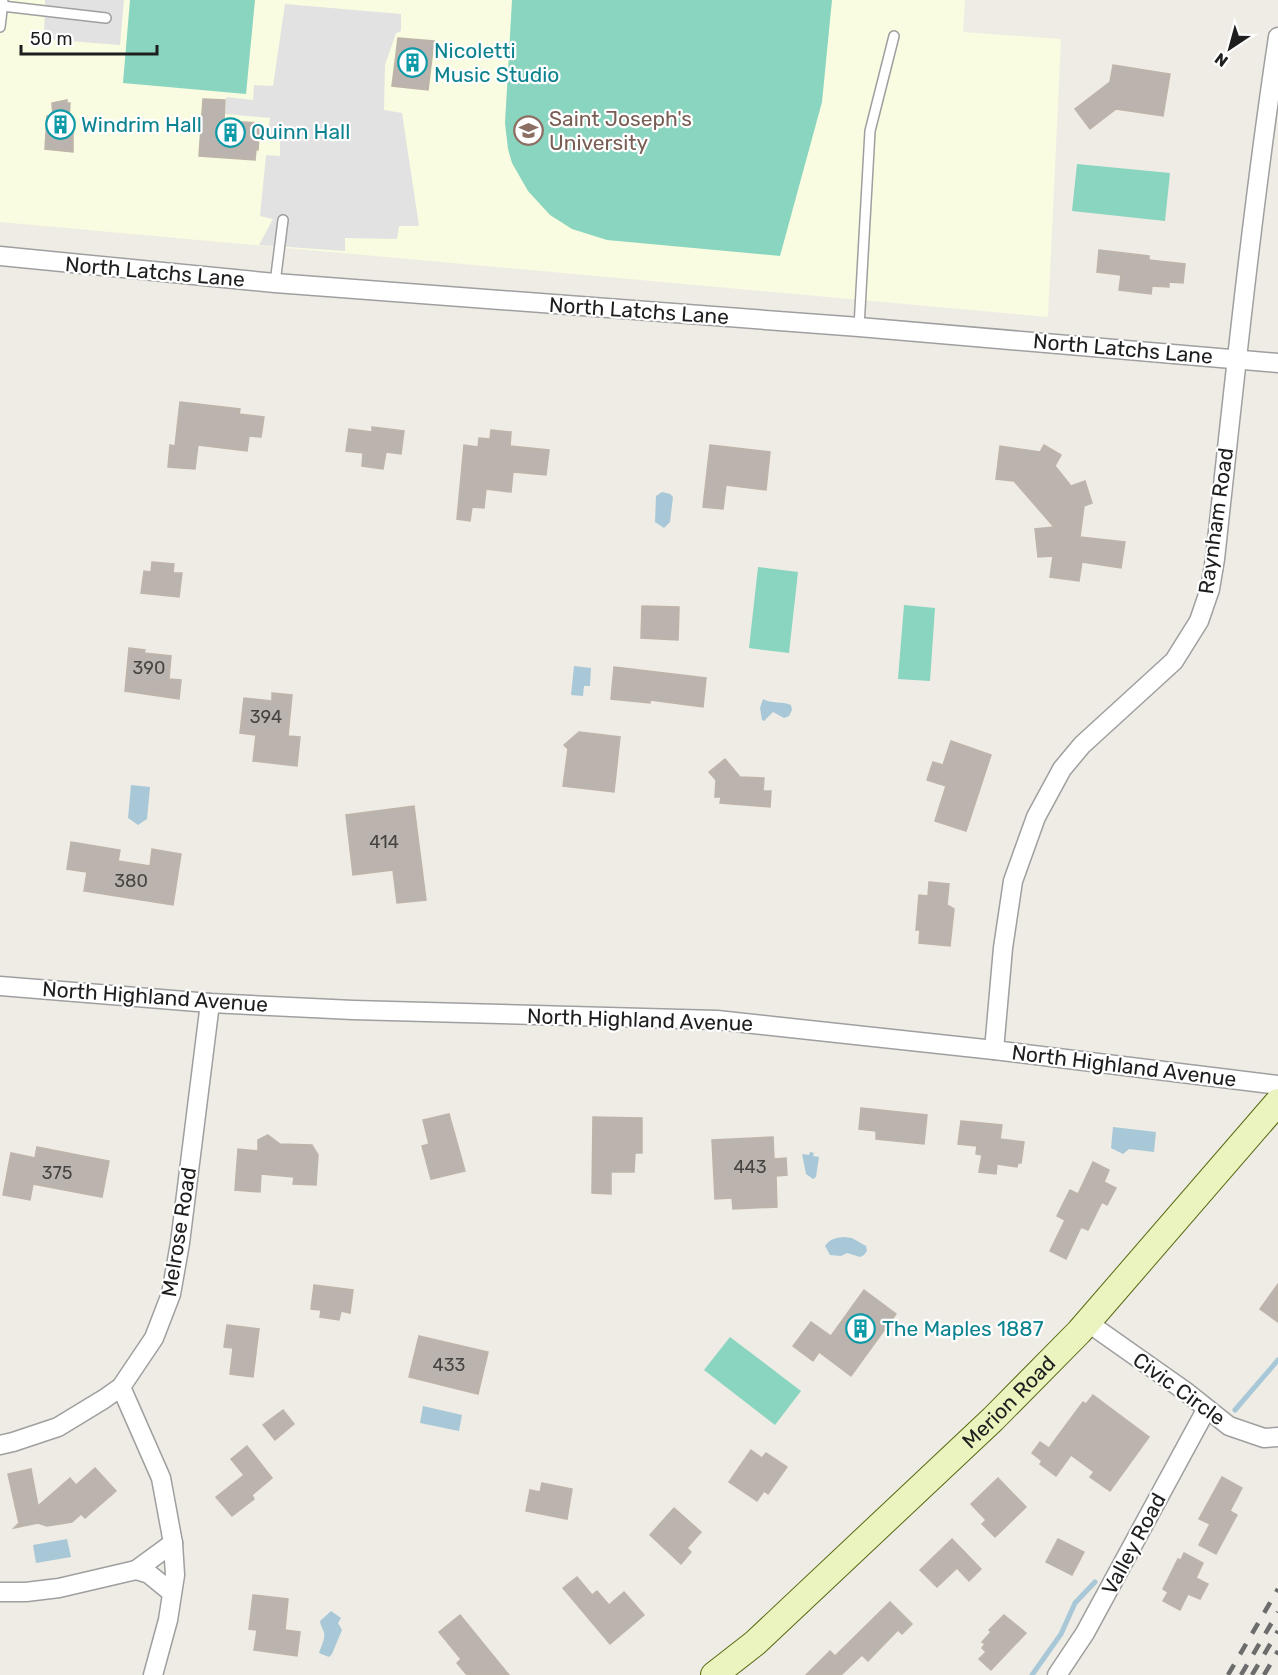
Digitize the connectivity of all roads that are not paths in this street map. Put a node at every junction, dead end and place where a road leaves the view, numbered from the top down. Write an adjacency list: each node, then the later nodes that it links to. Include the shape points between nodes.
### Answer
1 (2, 3): 2 (lane); 3 (lane)
2 (106, 18)
3 (0, 27)
4 (894, 36): 9 (lane, via 870,130)
5 (1278, 37): 10 (street, Raynham Road)
6 (283, 220): 8 (lane)
7 (0, 256): 8 (street, North Latchs Lane)
8 (275, 283): 9 (street, North Latchs Lane)
9 (859, 327): 10 (street, North Latchs Lane)
10 (1236, 359): 11 (street, North Latchs Lane); 14 (street, Raynham Road, via 1210,589 1198,621 1174,661 1082,745 1062,769 1035,817 1012,881)
11 (1278, 363)
12 (0, 986): 13 (street, North Highland Avenue)
13 (210, 1003): 14 (street, North Highland Avenue, via 717,1020); 18 (street, Melrose Road, via 171,1294 154,1338)
14 (994, 1050): 15 (street, North Highland Avenue)
15 (1278, 1085)
16 (1278, 1102): 17 (street, Merion Road)
17 (1087, 1322): 19 (street, Civic Circle); 27 (street, Merion Road, via 993,1419 755,1642)
18 (122, 1387): 21 (street, Melrose Road, via 58,1427); 22 (street, via 161,1478)
19 (1206, 1410): 20 (street, Civic Circle, via 1246,1434); 28 (street, Valley Road, via 1085,1633)
20 (1278, 1437)
21 (0, 1444)
22 (173, 1543): 23 (street); 25 (street, via 175,1575)
23 (135, 1570): 24 (street, via 59,1588); 25 (street, via 149,1574)
24 (0, 1592)
25 (171, 1592): 26 (street, via 168,1620)
26 (153, 1675)
27 (714, 1675)
28 (1057, 1675)

